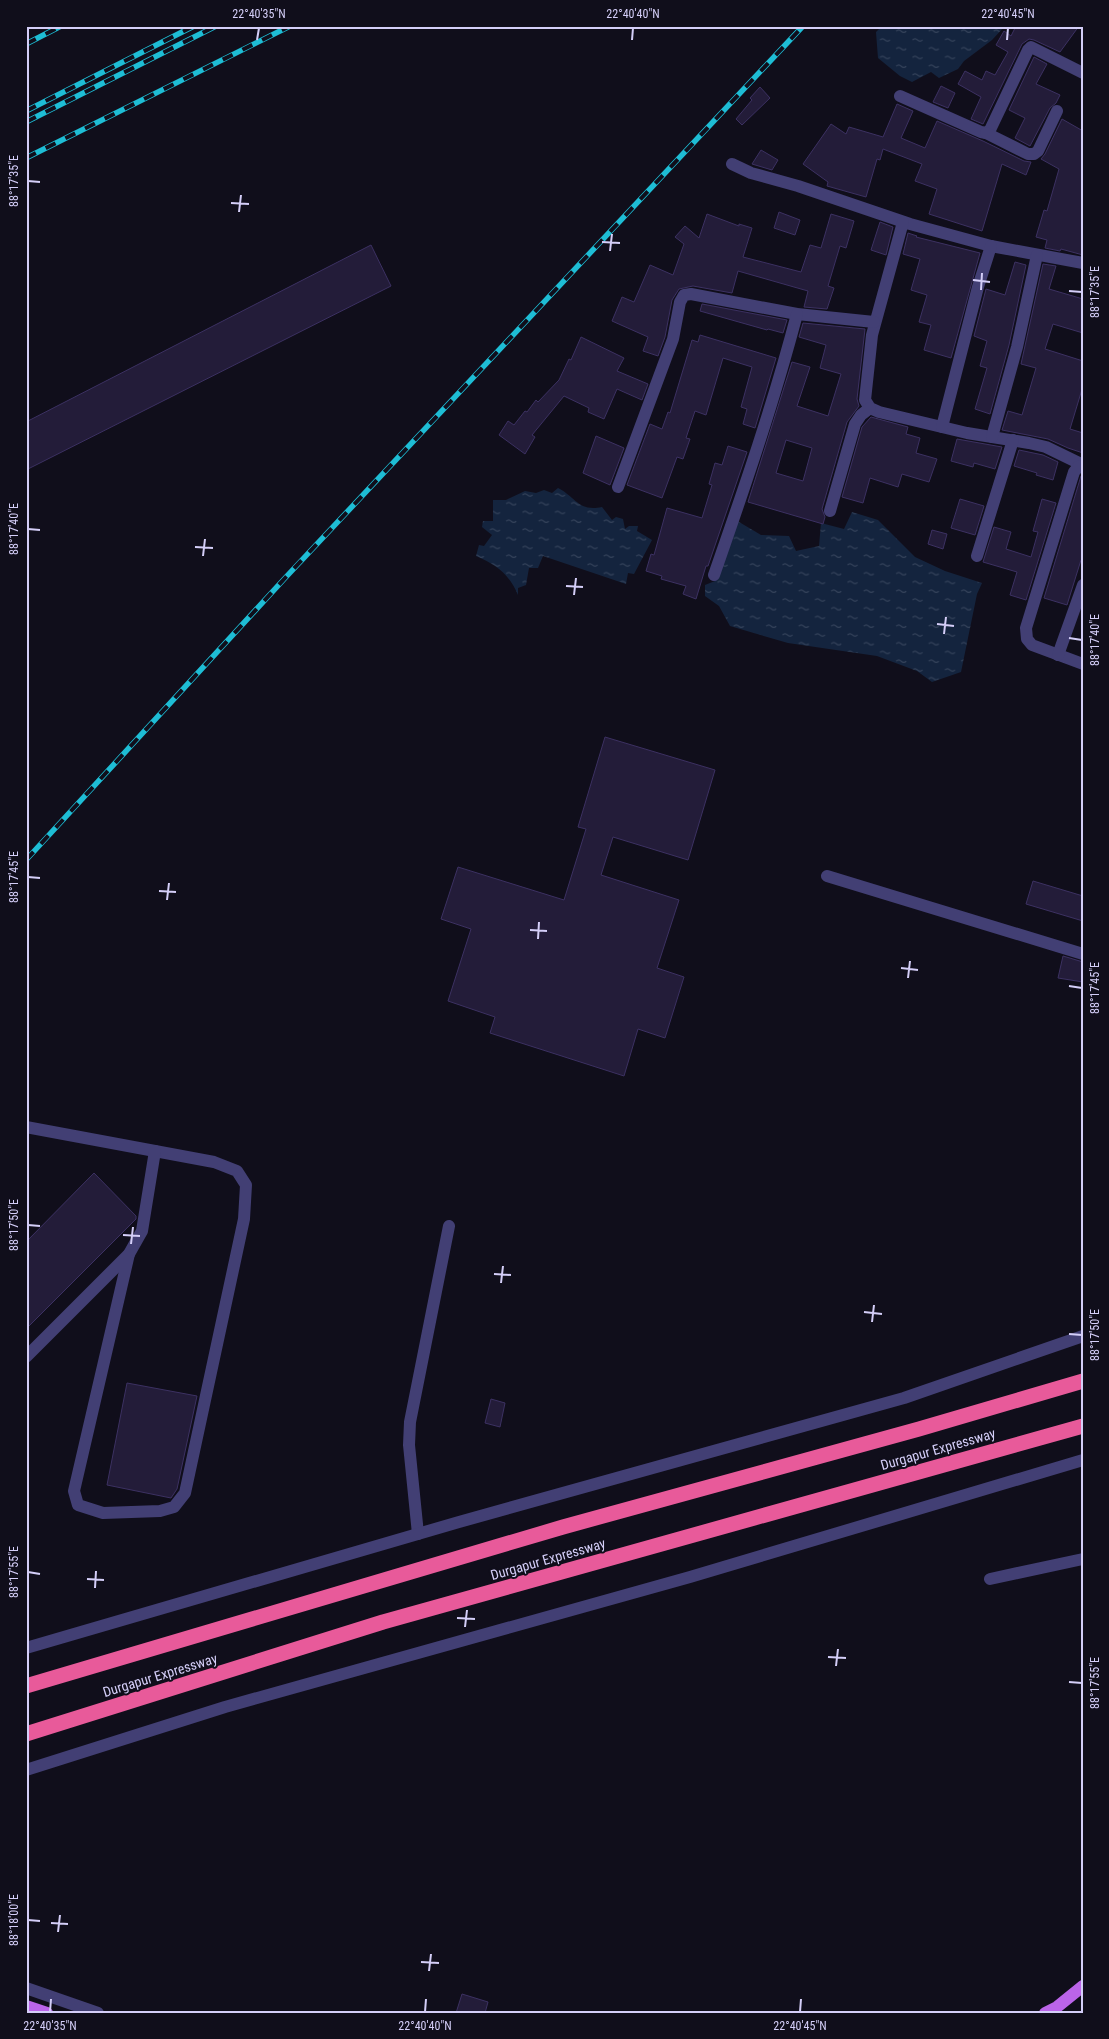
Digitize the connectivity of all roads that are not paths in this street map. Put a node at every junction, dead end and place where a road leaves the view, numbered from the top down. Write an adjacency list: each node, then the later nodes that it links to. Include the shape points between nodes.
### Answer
1 (1083, 73): 4 (street, via 1031,47)
2 (900, 96): 4 (street)
3 (1057, 111): 4 (street, via 1034,154)
4 (986, 133)
5 (732, 164): 6 (street)
6 (903, 222): 7 (street); 11 (street)
7 (991, 246): 8 (street); 13 (street)
8 (1037, 254): 9 (street); 14 (street)
9 (1083, 263)
10 (797, 314): 11 (street); 17 (street, via 684,295 672,339); 20 (street, via 749,478)
11 (874, 322): 12 (street, via 865,400)
12 (870, 408): 13 (street); 18 (street, via 855,424)
13 (942, 427): 14 (street)
14 (992, 437): 15 (street)
15 (1013, 440): 16 (street, via 1046,447); 19 (street)
16 (1083, 465): 22 (street, via 1074,472 1026,628 1027,639 1032,645)
17 (618, 487)
18 (830, 511)
19 (977, 556)
20 (714, 575)
21 (1083, 585): 22 (street)
22 (1058, 655): 23 (street)
23 (1083, 664)
24 (827, 876): 25 (street)
25 (1083, 954)
26 (26, 1127): 27 (street)
27 (155, 1151): 29 (street, via 142,1231); 29 (street, via 214,1162 237,1171 246,1185 244,1219 185,1494 174,1507 160,1511 102,1513 78,1505 74,1490)
28 (450, 1226): 35 (street, via 410,1422 409,1445)
29 (129, 1254): 31 (street)
30 (1083, 1336): 35 (street, via 904,1398)
31 (26, 1357)
32 (1083, 1381): 39 (highway, Durgapur Expressway, via 563,1527)
33 (1083, 1426): 40 (highway, Durgapur Expressway, via 383,1622)
34 (1083, 1460): 41 (street, via 690,1577 225,1707)
35 (418, 1534): 38 (street)
36 (1083, 1559): 37 (street)
37 (990, 1579)
38 (26, 1648)
39 (26, 1686)
40 (26, 1734)
41 (26, 1770)
42 (1083, 1986): 47 (main road)
43 (26, 1988): 46 (street)
44 (26, 2006): 45 (main road)
45 (46, 2013)
46 (98, 2013)
47 (1046, 2013)

